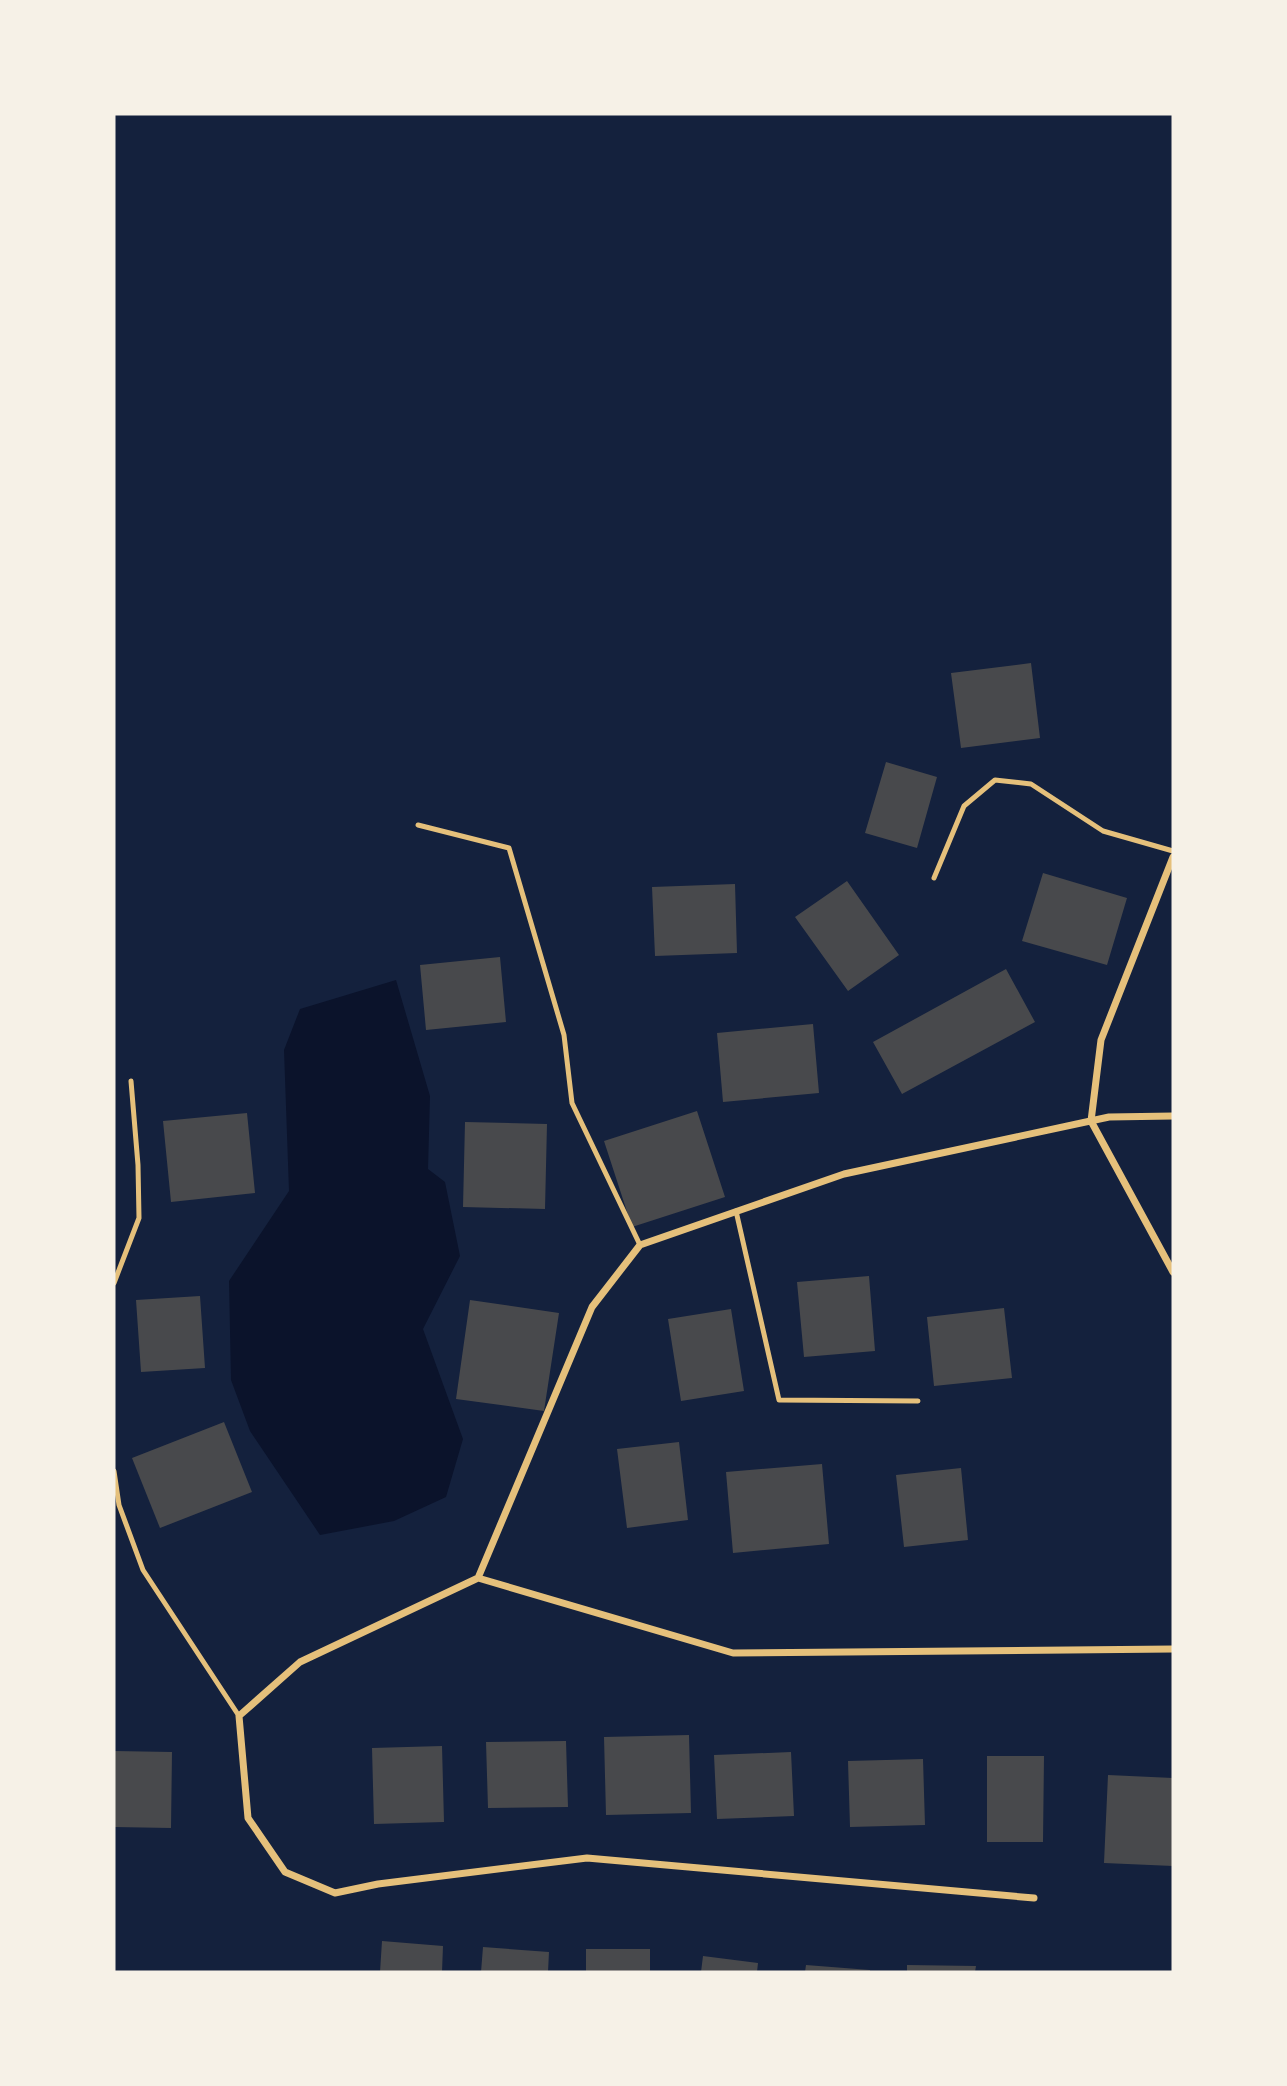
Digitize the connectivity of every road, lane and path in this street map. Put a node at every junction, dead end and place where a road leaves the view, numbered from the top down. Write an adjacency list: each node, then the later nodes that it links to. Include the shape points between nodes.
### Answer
1 (418, 825): 9 (lane, via 509,848 564,1035 572,1103)
2 (1173, 851): 4 (lane, via 1103,831 1031,784 995,780 964,806)
3 (1173, 858): 7 (street, via 1101,1040)
4 (934, 878)
5 (131, 1081): 11 (lane, via 139,1219)
6 (1173, 1116): 7 (street)
7 (1091, 1121): 8 (street, via 844,1174); 10 (street)
8 (736, 1212): 9 (street); 12 (lane, via 779,1400)
9 (640, 1245): 14 (street, via 592,1307)
10 (1173, 1272)
11 (114, 1283)
12 (918, 1401)
13 (114, 1471): 16 (lane, via 119,1505 143,1570)
14 (478, 1578): 15 (street, via 733,1653); 16 (street, via 300,1662)
15 (1173, 1649)
16 (239, 1717): 17 (street, via 248,1818 285,1872 335,1893 587,1858)
17 (1034, 1898)

